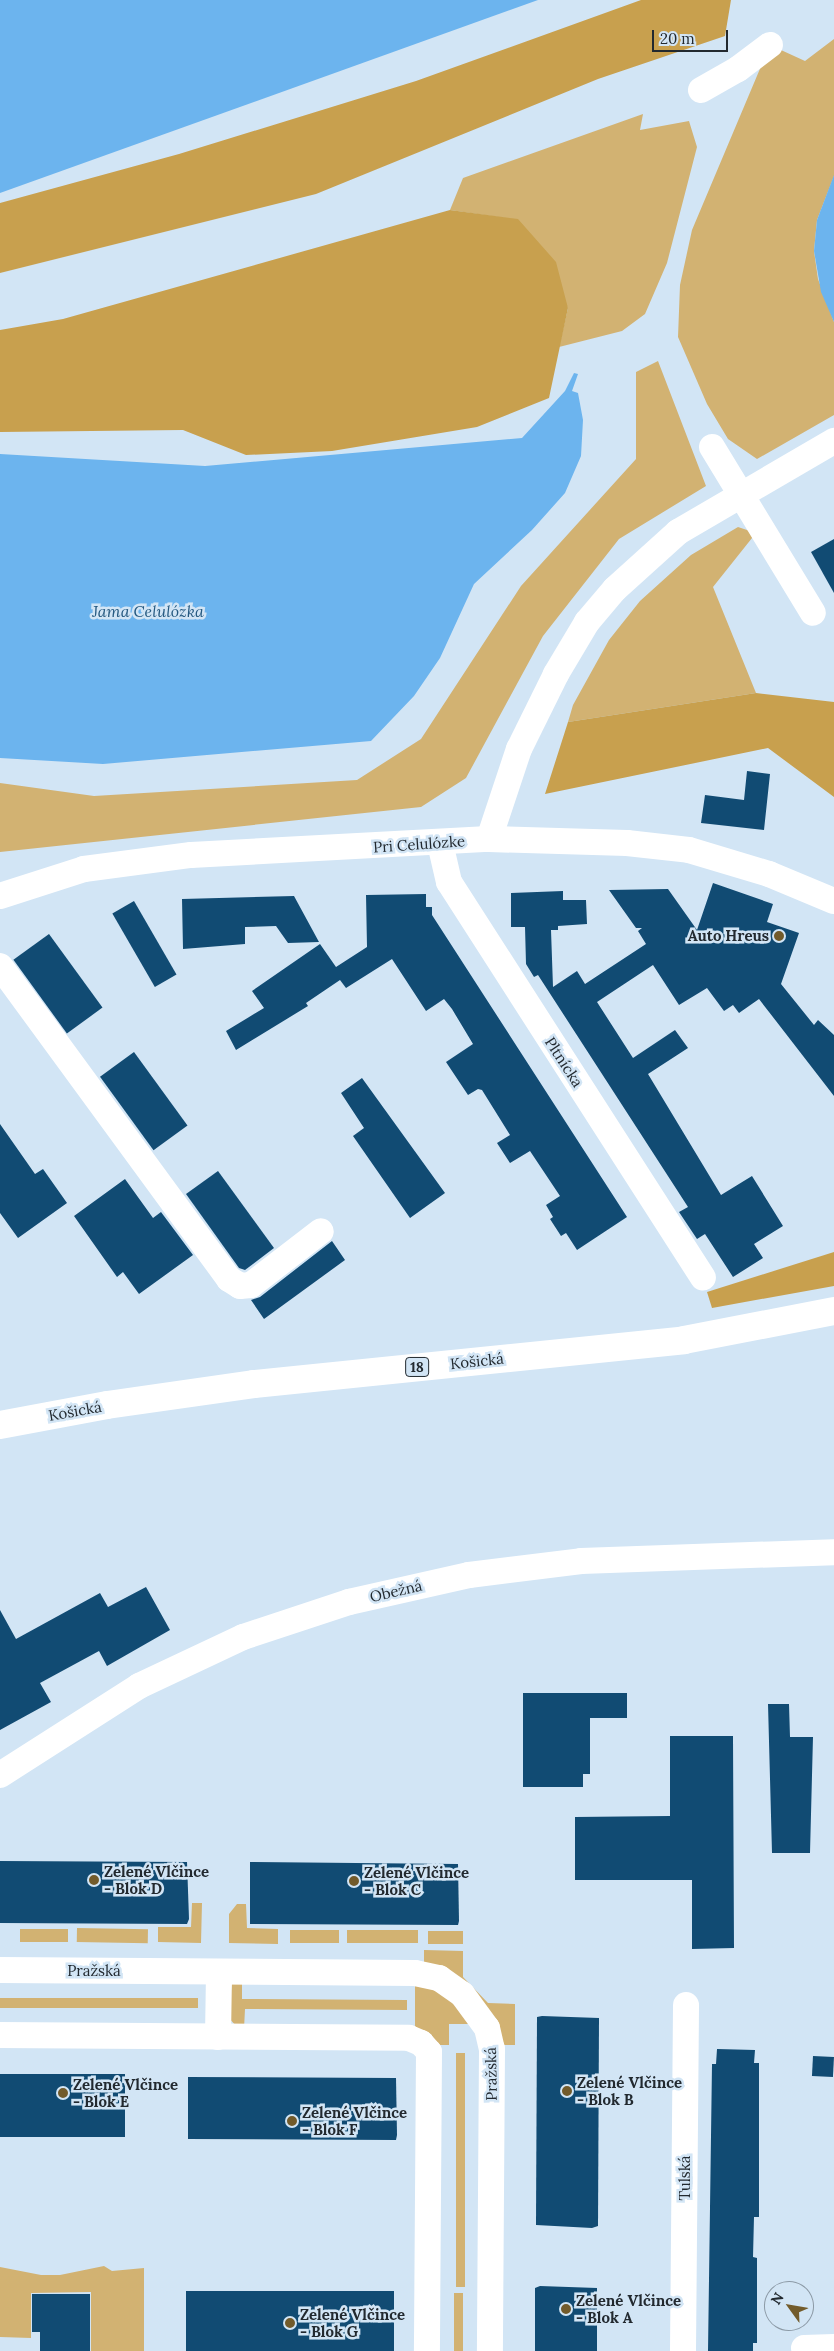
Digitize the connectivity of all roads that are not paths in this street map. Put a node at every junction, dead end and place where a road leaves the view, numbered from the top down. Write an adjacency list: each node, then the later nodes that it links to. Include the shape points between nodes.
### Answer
1 (770, 45): 2 (street, via 738,69)
2 (701, 90)
3 (834, 441): 5 (street)
4 (712, 447): 5 (street)
5 (740, 494): 6 (street); 7 (street, via 678,532 644,560 587,622 556,674 519,749)
6 (813, 613)
7 (489, 839): 8 (street, Pri Celulózke); 10 (street, Pri Celulózke, via 627,843 689,850 769,874)
8 (440, 843): 9 (street, Pri Celulózke, via 191,855 84,869); 13 (street, Pltnícka, via 449,882)
9 (0, 896)
10 (834, 901)
11 (0, 966): 12 (street, via 229,1279 240,1286 251,1285)
12 (321, 1231)
13 (702, 1277)
14 (834, 1311): 15 (main road, Košická / 18, via 684,1340 254,1384 107,1405)
15 (0, 1425)
16 (834, 1552): 17 (street, Obežná, via 581,1561 470,1575 348,1602 243,1637 139,1686)
17 (0, 1775)
18 (0, 1970): 19 (street, Pražská)
19 (219, 1972): 22 (street); 26 (street, Pražská, via 415,1973 439,1978 462,1994 477,2013 487,2028 492,2049)
20 (686, 2005): 27 (street, Tulská)
21 (0, 2035): 22 (street)
22 (218, 2037): 25 (street, via 409,2038 421,2043 429,2052)
23 (834, 2347): 24 (street)
24 (804, 2348)
25 (427, 2351)
26 (490, 2351)
27 (684, 2351)

